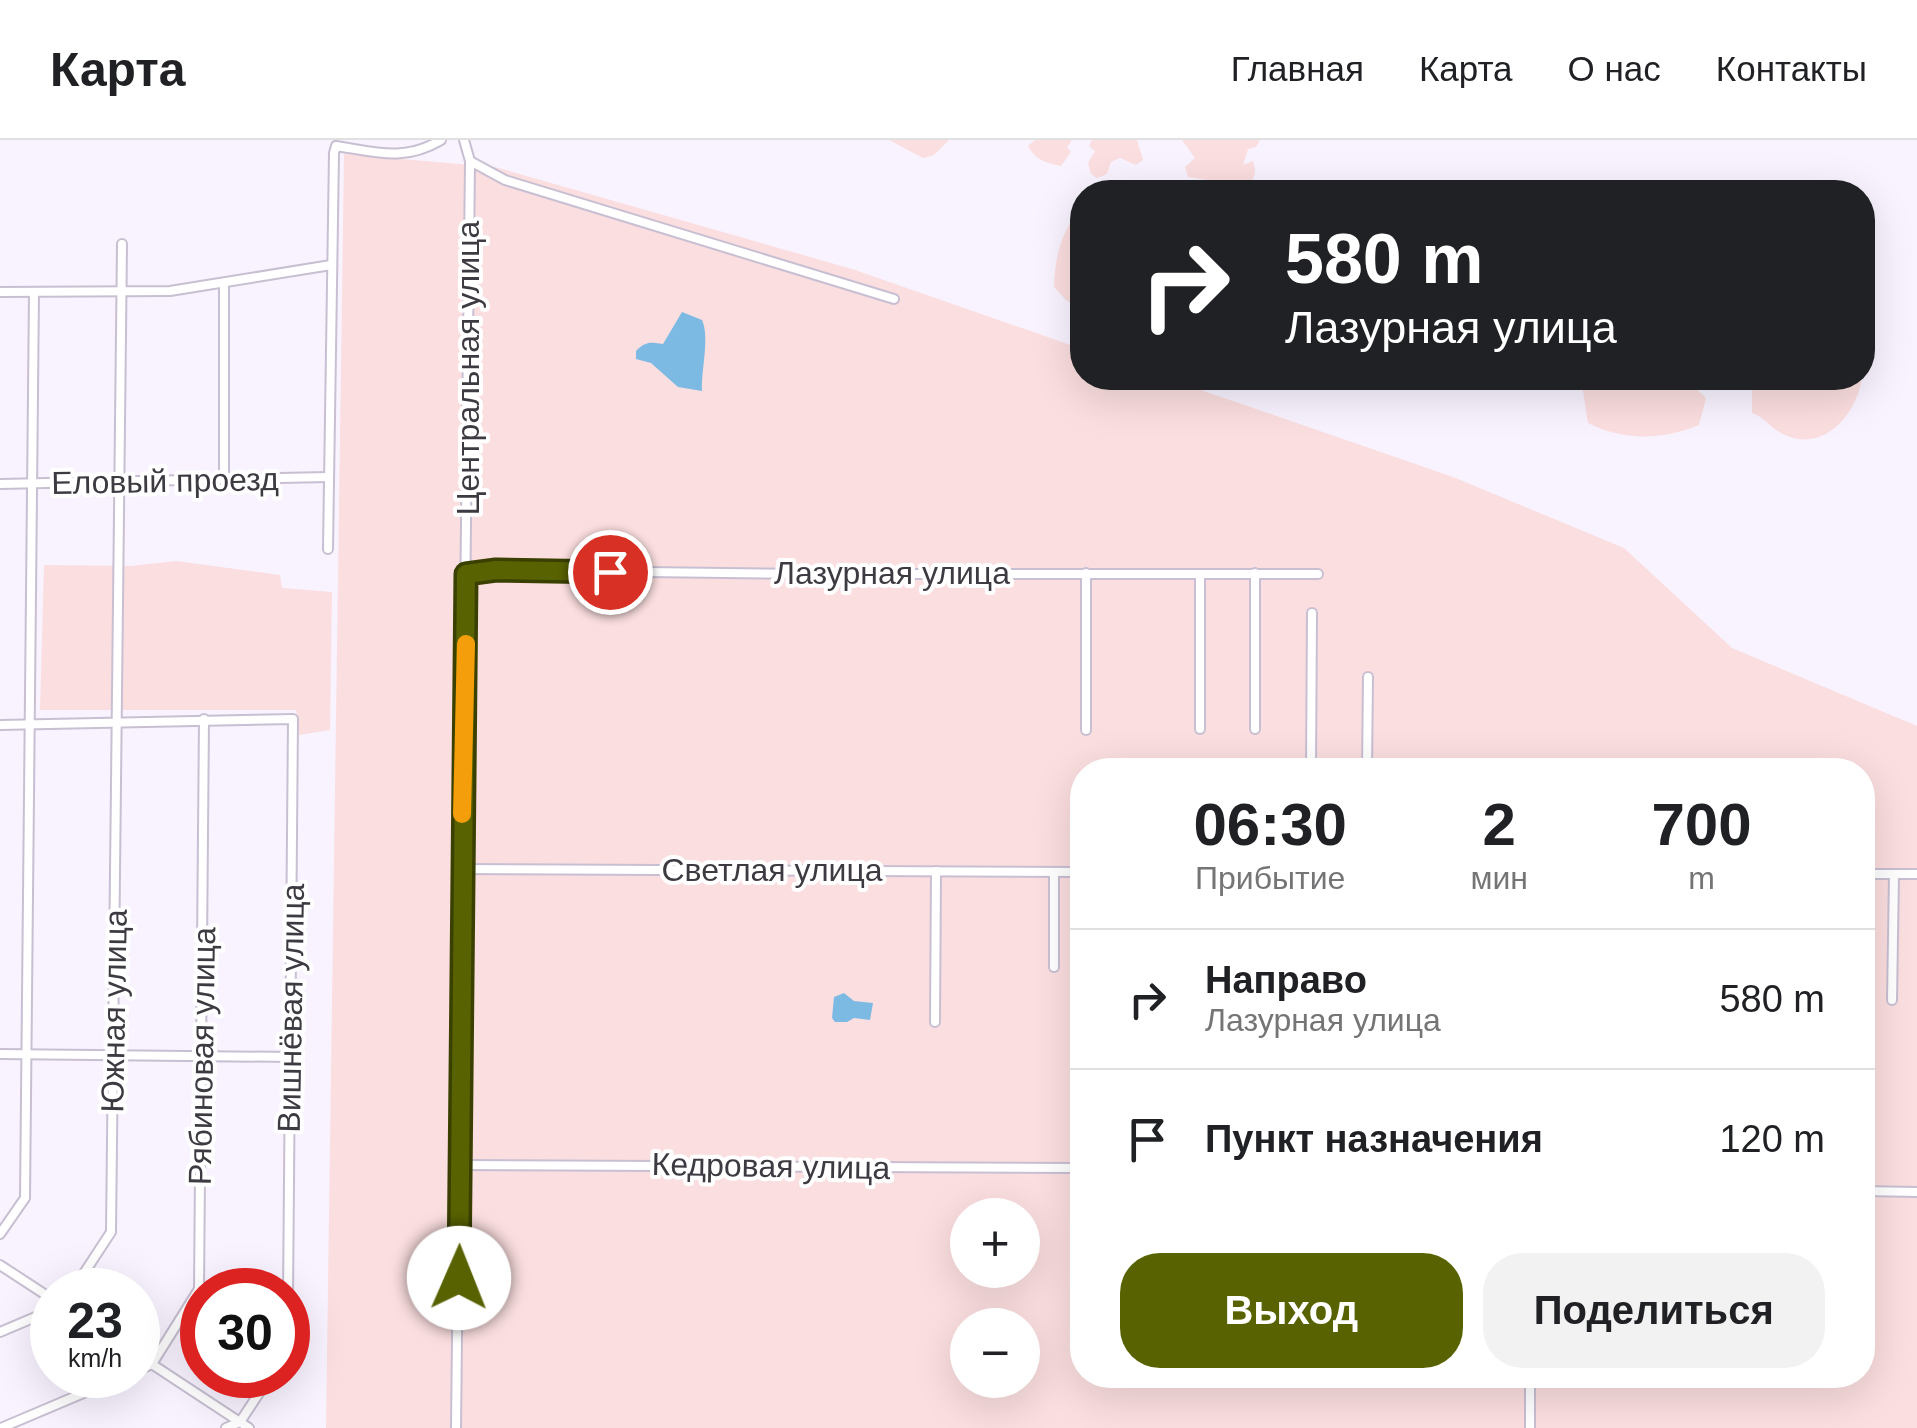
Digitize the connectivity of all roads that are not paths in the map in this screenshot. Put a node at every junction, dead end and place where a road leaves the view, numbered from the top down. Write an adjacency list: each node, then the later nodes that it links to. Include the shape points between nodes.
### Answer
1 (441, 140): 5 (street, via 420,152 394,155 336,146)
2 (465, 144): 3 (street, Центральная улица)
3 (470, 162): 10 (street, via 505,180); 19 (street, Центральная улица)
4 (122, 244): 9 (street, Южная улица)
5 (332, 265): 6 (street); 11 (street)
6 (224, 284): 9 (street); 12 (street)
7 (0, 292): 8 (street)
8 (34, 292): 9 (street); 15 (street)
9 (122, 292): 13 (street, Южная улица)
10 (894, 299)
11 (329, 477): 12 (street, Еловый проезд); 16 (street)
12 (224, 480): 13 (street, Еловый проезд)
13 (119, 482): 15 (street, Еловый проезд); 25 (street, Южная улица)
14 (0, 484): 15 (street, Еловый проезд)
15 (32, 484): 26 (street)
16 (328, 550)
17 (1086, 572): 19 (street, Лазурная улица); 20 (street, Лазурная улица); 30 (street)
18 (1256, 573): 20 (street, Лазурная улица); 21 (street, Лазурная улица); 29 (street)
19 (466, 574): 33 (street, Центральная улица)
20 (1200, 574): 28 (street)
21 (1318, 574)
22 (1312, 613): 31 (street)
23 (1368, 677): 32 (street)
24 (204, 719): 25 (street); 46 (street, Рябиновая улица); 47 (street, Вишнёвая улица, via 293,719)
25 (118, 721): 26 (street); 45 (street, Южная улица)
26 (28, 724): 27 (street); 44 (street)
27 (0, 725)
28 (1200, 729)
29 (1255, 729)
30 (1086, 730)
31 (1311, 758)
32 (1367, 758)
33 (461, 869): 34 (street, Светлая улица); 48 (street, Центральная улица)
34 (936, 871): 35 (street, Светлая улица); 42 (street)
35 (1054, 872): 36 (street, Светлая улица); 40 (street)
36 (1070, 872)
37 (1875, 874): 38 (street)
38 (1894, 874): 39 (street); 41 (street)
39 (1917, 874)
40 (1054, 967)
41 (1892, 1000)
42 (935, 1022)
43 (0, 1054): 44 (street)
44 (26, 1054): 45 (street); 52 (street, via 25,1198)
45 (113, 1055): 46 (street); 54 (street, Южная улица, via 111,1232)
46 (202, 1056): 47 (street); 59 (street, Рябиновая улица, via 199,1289)
47 (292, 1057): 55 (street, Вишнёвая улица)
48 (460, 1165): 49 (street, Кедровая улица); 68 (street, Центральная улица)
49 (1070, 1168)
50 (1875, 1192): 51 (street)
51 (1917, 1192)
52 (0, 1234)
53 (0, 1265): 56 (street)
54 (87, 1268)
55 (288, 1268)
56 (30, 1285)
57 (30, 1319): 58 (street)
58 (0, 1332)
59 (160, 1351)
60 (160, 1369): 64 (street)
61 (1530, 1388): 69 (street)
62 (72, 1398): 65 (street)
63 (256, 1398): 64 (street)
64 (240, 1422): 66 (street); 67 (street)
65 (1, 1428)
66 (226, 1428)
67 (249, 1428)
68 (456, 1428)
69 (1530, 1428)

